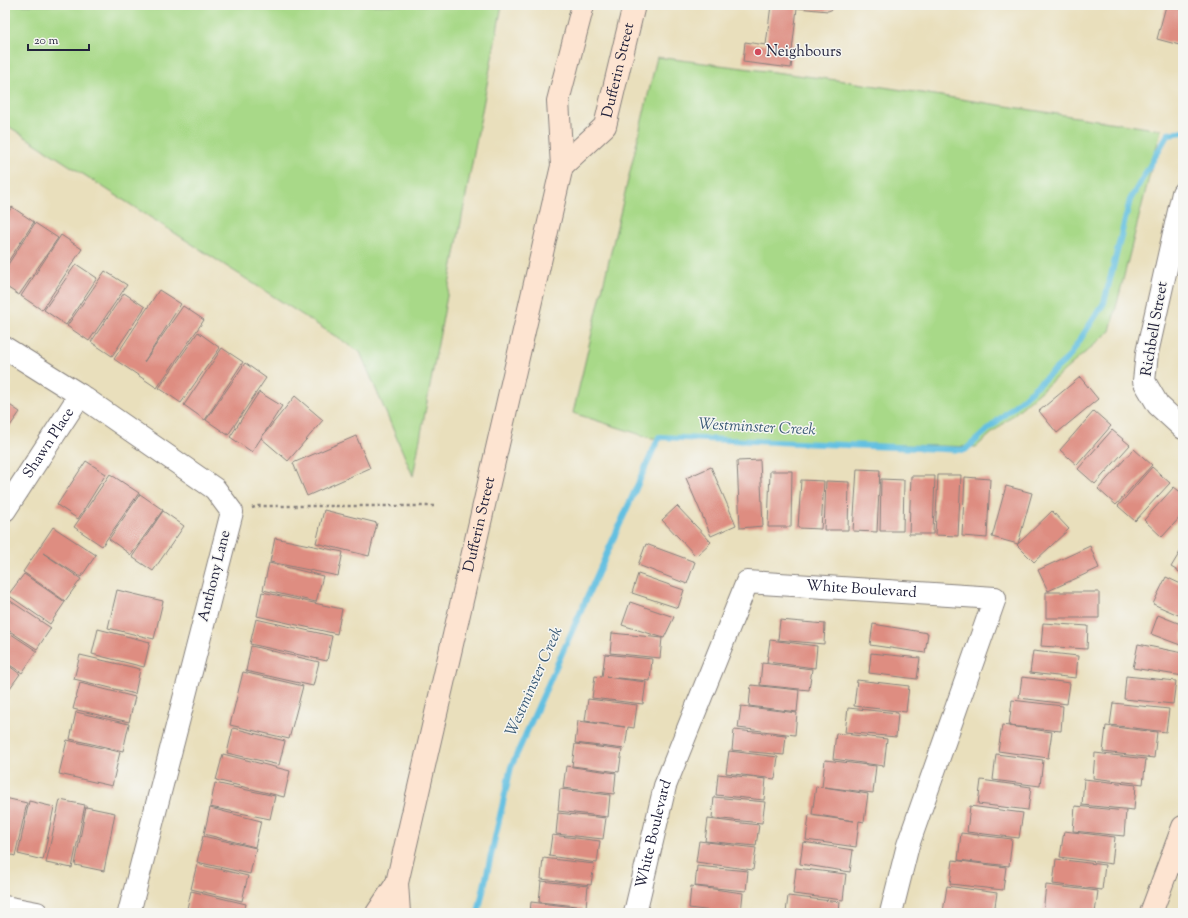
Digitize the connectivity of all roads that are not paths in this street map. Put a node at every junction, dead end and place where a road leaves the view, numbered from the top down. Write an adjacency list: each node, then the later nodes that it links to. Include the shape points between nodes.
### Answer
1 (583, 5): 3 (main road, Dufferin Street, via 558,101)
2 (634, 5): 3 (main road, Dufferin Street, via 605,126)
3 (562, 166): 10 (main road, Dufferin Street)
4 (1183, 194): 7 (street, Richbell Street, via 1147,353 1144,381 1158,405)
5 (5, 348): 6 (street, Anthony Lane)
6 (80, 395): 8 (street, Shawn Place); 13 (street, Anthony Lane, via 215,489 232,512)
7 (1183, 428)
8 (5, 510)
9 (1183, 827): 18 (main road)
10 (397, 883): 14 (main road, Dufferin Street); 15 (main road, Dufferin Street)
11 (5, 907): 12 (street)
12 (37, 913)
13 (129, 913)
14 (377, 913)
15 (399, 913)
16 (635, 913): 17 (street, White Boulevard, via 665,786 747,582 994,598 908,845)
17 (891, 913)
18 (1151, 913)

